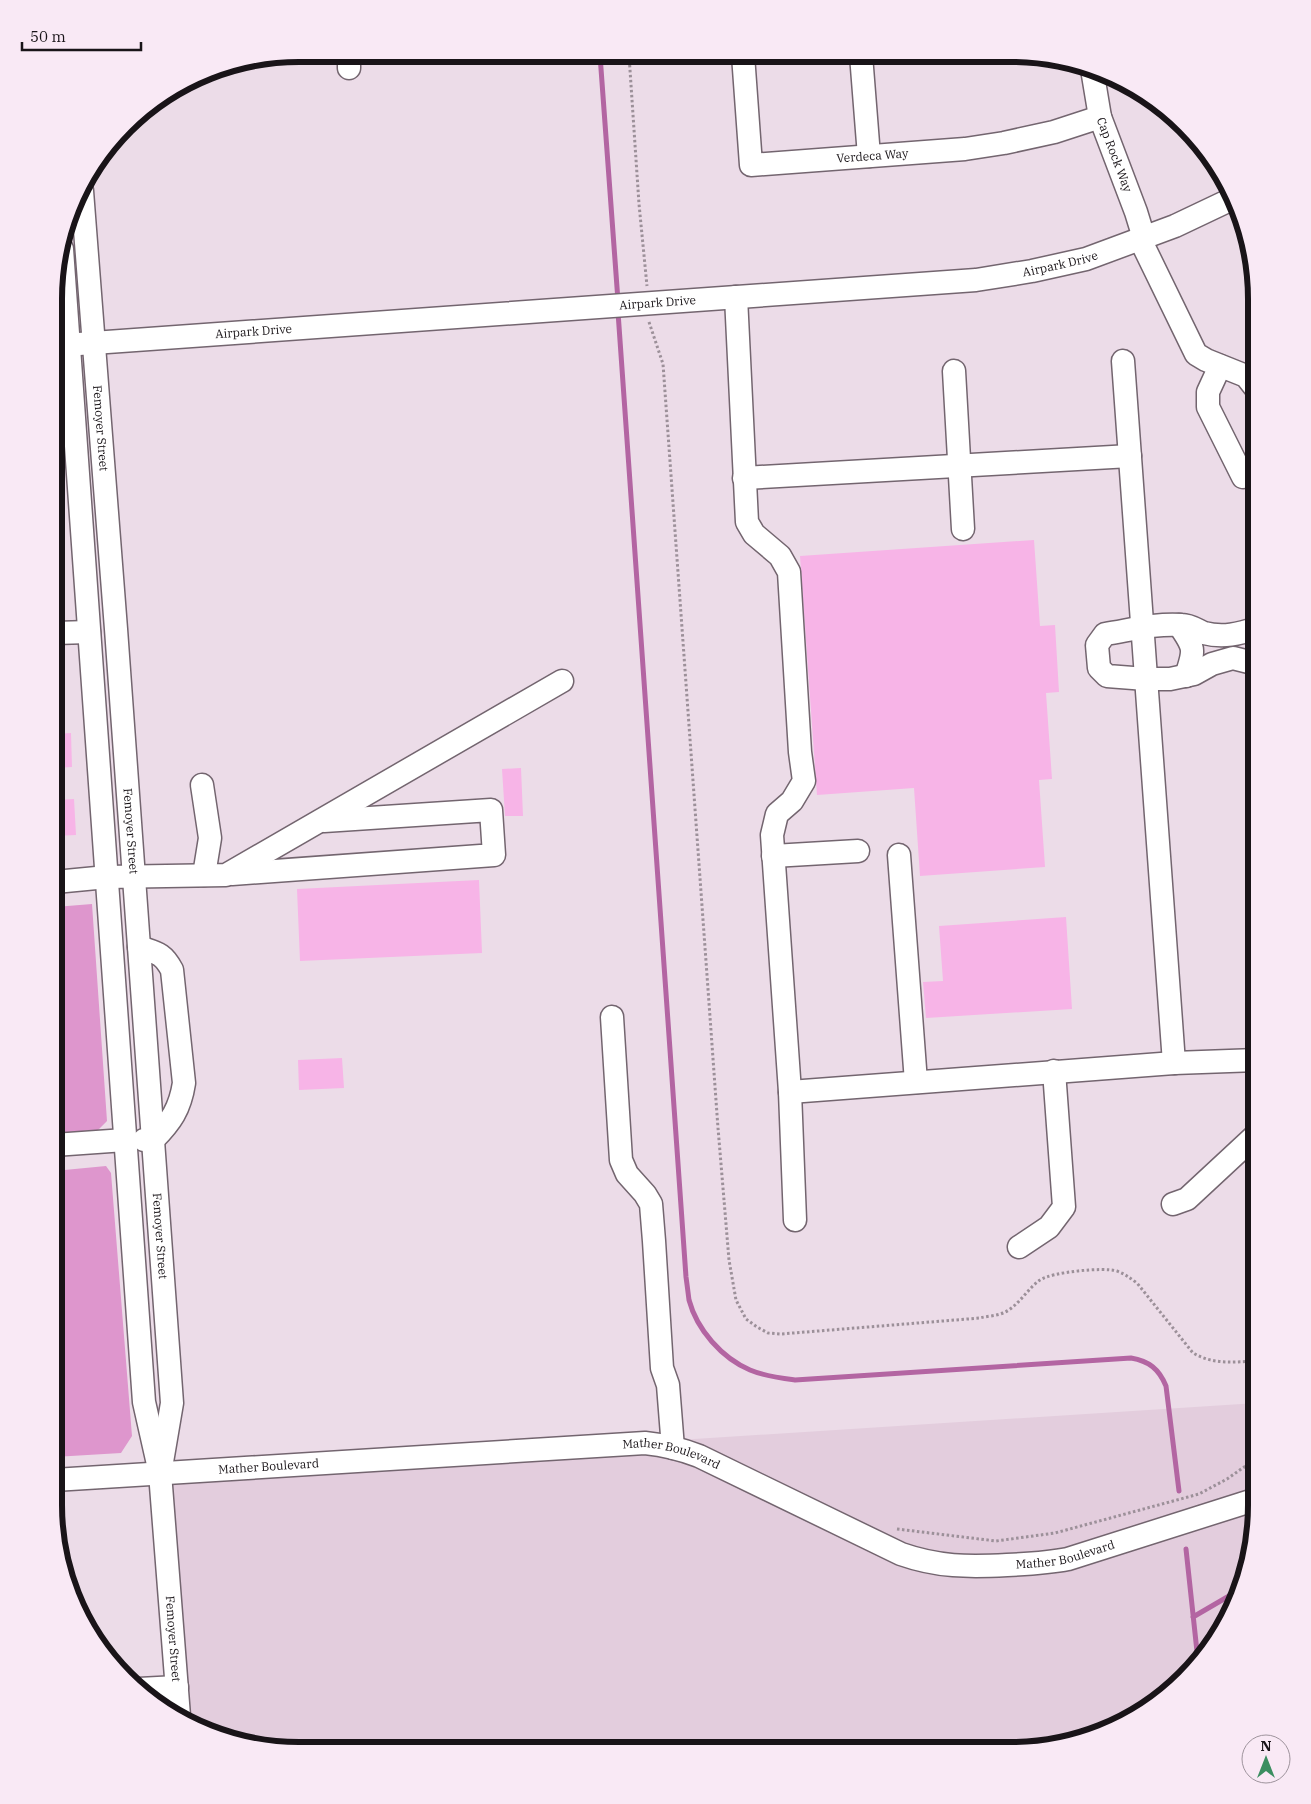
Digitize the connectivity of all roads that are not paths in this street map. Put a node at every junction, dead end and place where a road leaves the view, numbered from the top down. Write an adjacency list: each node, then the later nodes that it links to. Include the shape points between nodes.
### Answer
1 (744, 62): 5 (street, Verdeca Way, via 751,165)
2 (862, 62): 5 (street)
3 (1093, 77): 4 (street, Cap Rock Way)
4 (1100, 117): 5 (street, Verdeca Way, via 1004,143); 8 (street, Cap Rock Way, via 1136,212)
5 (869, 156)
6 (1227, 201): 8 (street, Airpark Drive)
7 (83, 204): 11 (street, Femoyer Street)
8 (1142, 238): 10 (street, Airpark Drive, via 1086,259 976,280); 14 (street, Cap Rock Way, via 1196,354)
9 (64, 278): 12 (street, Femoyer Street)
10 (736, 297): 11 (street, Airpark Drive, via 644,313 593,308); 20 (street)
11 (94, 343): 12 (street, Airpark Drive); 37 (street, Femoyer Street)
12 (68, 345): 25 (street, Femoyer Street)
13 (1123, 362): 17 (street)
14 (1220, 366): 16 (street, Cap Rock Way); 19 (street, via 1208,392 1208,407)
15 (954, 371): 18 (street)
16 (1248, 379)
17 (1130, 456): 18 (street); 23 (street)
18 (958, 467): 20 (street); 21 (street)
19 (1243, 477)
20 (744, 478): 34 (street, via 746,522 754,534 780,556 788,572 804,781 792,802 777,814 772,836)
21 (963, 529)
22 (1179, 625): 23 (street); 24 (street, via 1220,636); 28 (street, via 1192,644)
23 (1142, 626): 29 (street); 29 (street, via 1105,634 1097,645 1099,668 1107,676)
24 (1248, 631)
25 (89, 632): 26 (street); 38 (street, Femoyer Street)
26 (62, 633)
27 (1248, 662): 28 (street, via 1233,658)
28 (1186, 676): 29 (street)
29 (1146, 679): 44 (street)
30 (562, 681): 32 (street)
31 (202, 785): 36 (street)
32 (318, 822): 36 (street); 36 (street, via 491,810 494,855)
33 (858, 851): 34 (street)
34 (773, 856): 47 (street)
35 (899, 856): 46 (street)
36 (215, 875): 37 (street)
37 (133, 876): 38 (street); 40 (street, Femoyer Street)
38 (107, 877): 39 (street); 42 (street, Femoyer Street)
39 (62, 881)
40 (139, 947): 49 (street, Femoyer Street); 49 (street, via 161,954 172,970 184,1083 182,1098 172,1120)
41 (612, 1017): 55 (street, via 621,1160 627,1174 650,1204 662,1368 668,1385)
42 (118, 1042): 48 (street, Femoyer Street); 49 (street, via 135,1084 138,1135 144,1140)
43 (1248, 1060): 44 (street)
44 (1174, 1063): 45 (street)
45 (1054, 1071): 46 (street); 54 (street, via 1064,1207 1049,1227)
46 (916, 1082): 47 (street)
47 (790, 1092): 53 (street)
48 (125, 1140): 51 (street); 56 (street, Femoyer Street, via 144,1402)
49 (153, 1140): 56 (street, Femoyer Street, via 172,1403)
50 (1248, 1142): 52 (street, via 1187,1199)
51 (62, 1144)
52 (1173, 1204)
53 (795, 1220)
54 (1019, 1247)
55 (673, 1448): 56 (street, Mather Boulevard, via 627,1443); 58 (street, Mather Boulevard, via 699,1456 901,1554 953,1567 1068,1560)
56 (160, 1472): 57 (street, Mather Boulevard); 59 (street, Femoyer Street)
57 (62, 1479)
58 (1248, 1503)
59 (177, 1687): 60 (street); 61 (street, Femoyer Street)
60 (151, 1689)
61 (178, 1708)

